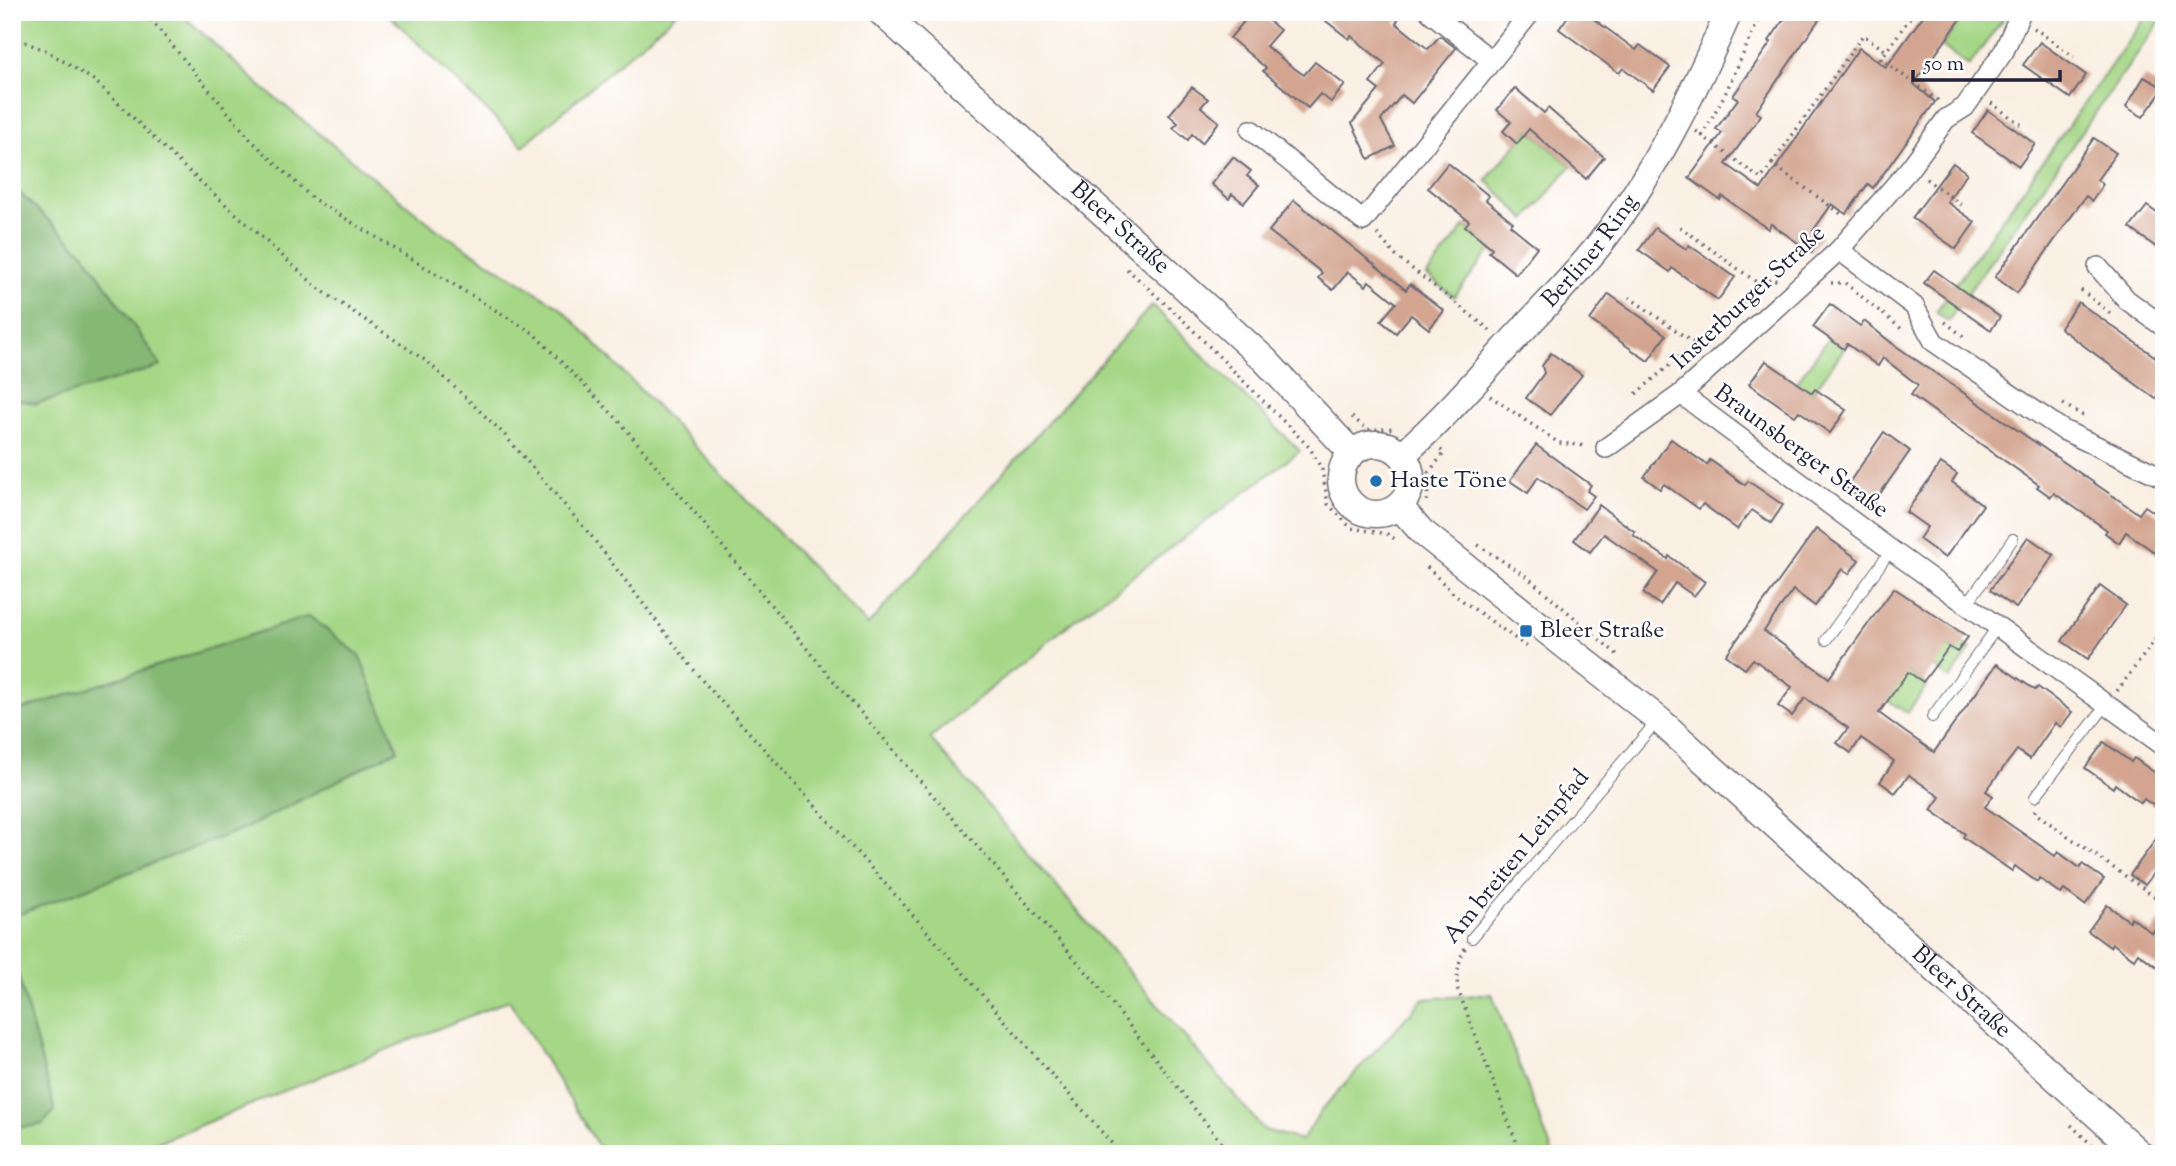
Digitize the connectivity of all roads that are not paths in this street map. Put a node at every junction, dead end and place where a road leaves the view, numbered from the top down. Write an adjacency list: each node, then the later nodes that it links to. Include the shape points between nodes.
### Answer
1 (881, 12): 13 (street, Bleer Straße, via 1264,359)
2 (1430, 12): 6 (street)
3 (1531, 12): 6 (street)
4 (1729, 12): 14 (street, Berliner Ring, via 1679,119 1598,246 1474,385)
5 (2020, 14): 8 (street, Insterburger Straße, via 2004,51 1965,107 1954,112)
6 (1492, 61): 7 (street, via 1363,221)
7 (1251, 130)
8 (1839, 250): 11 (street, Insterburger Straße); 15 (street, via 1914,306 1934,342 2063,430)
9 (2098, 267): 10 (street, via 2127,300)
10 (2164, 327)
11 (1681, 394): 12 (street, Insterburger Straße); 18 (street, Braunsberger Straße)
12 (1606, 448)
13 (1352, 453): 14 (street, via 1377,444); 16 (street, via 1340,479 1346,499 1371,514)
14 (1402, 455): 16 (street, via 1411,477)
15 (2164, 478)
16 (1399, 506): 24 (street, Bleer Straße, via 1422,532)
17 (2013, 539): 19 (lane)
18 (1891, 550): 19 (street, Braunsberger Straße); 21 (lane, Braunsberger Straße)
19 (1967, 604): 20 (street, Braunsberger Straße)
20 (1998, 626): 22 (street, Braunsberger Straße); 23 (lane)
21 (1826, 640)
22 (2107, 704): 25 (street, Braunsberger Straße); 26 (lane)
23 (1931, 717)
24 (1659, 720): 27 (lane, Am breiten Leinpfad); 28 (street, Bleer Straße)
25 (2164, 746)
26 (2035, 797)
27 (1472, 938)
28 (2140, 1154)

